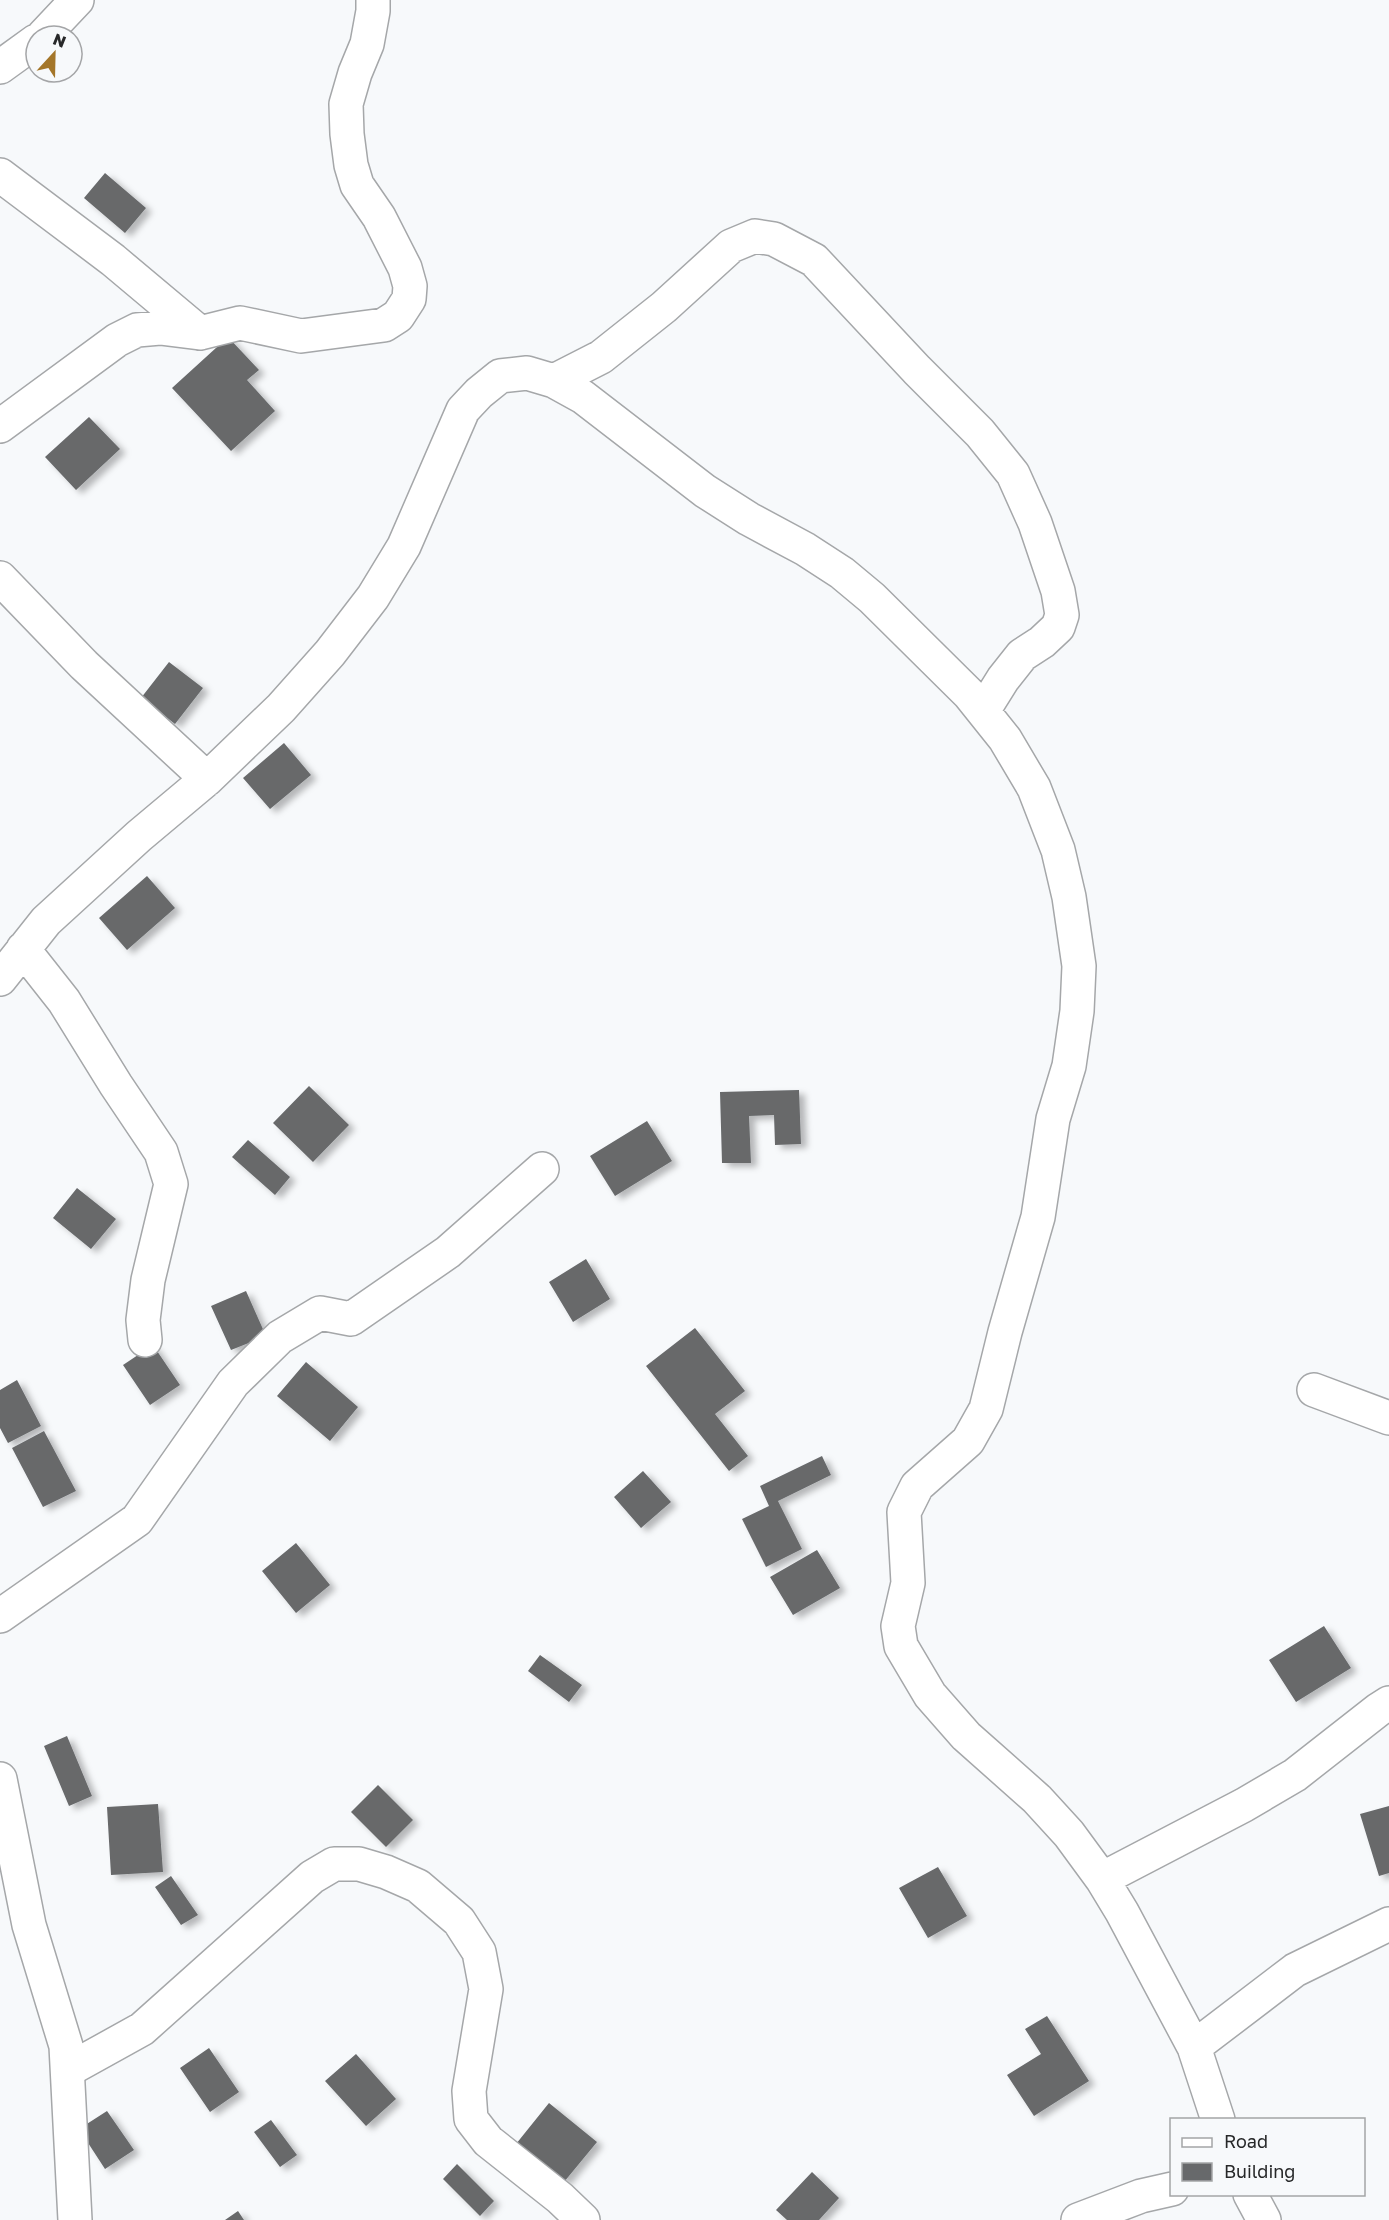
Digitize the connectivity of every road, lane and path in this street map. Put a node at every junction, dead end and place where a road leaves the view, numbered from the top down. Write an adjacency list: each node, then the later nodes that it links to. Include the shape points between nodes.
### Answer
1 (77, 0): 3 (street)
2 (373, 0): 7 (street, via 367,44 346,104 347,134 357,185 379,217 405,268 409,299 398,316 384,326 301,336 240,323)
3 (54, 24)
4 (24, 50): 5 (street)
5 (0, 67)
6 (0, 175): 7 (street)
7 (200, 333): 9 (street, via 160,328 136,330)
8 (554, 381): 11 (street, via 583,397 705,491 842,573); 11 (street, via 601,357 731,246 755,236 774,239 814,260 980,433 1013,474 1035,524 1062,615 1058,627 1022,655); 12 (street, via 527,373 500,376 463,410 404,546 373,597 281,708)
9 (0, 426)
10 (0, 578): 12 (street, via 84,665)
11 (983, 711): 22 (street, via 1034,788 1058,850 1078,966 1077,1011 1069,1066 1053,1119 1038,1217 986,1409 968,1441 917,1486 904,1512 908,1582 898,1626 901,1646 930,1695 966,1736 1070,1834)
12 (207, 778): 13 (street, via 46,921)
13 (23, 949): 14 (street); 16 (street, via 64,1001 161,1152 171,1184 148,1280)
14 (0, 979)
15 (542, 1169): 19 (street, via 448,1252 351,1319 320,1313 280,1337 233,1383 138,1520)
16 (145, 1340)
17 (1314, 1390): 18 (street)
18 (1389, 1418)
19 (0, 1616)
20 (1389, 1703): 22 (street, via 1295,1775)
21 (0, 1779): 25 (street, via 29,1925 66,2046)
22 (1102, 1879): 24 (street)
23 (1389, 1924): 24 (street, via 1295,1970)
24 (1194, 2047): 26 (street)
25 (68, 2070): 29 (street); 30 (street, via 142,2029 312,1877 334,1864 359,1863 418,1886 459,1921 479,1952 486,1989 469,2091 471,2119 488,2141)
26 (1217, 2118)
27 (1170, 2189): 31 (street)
28 (1251, 2196): 32 (street)
29 (75, 2220)
30 (583, 2220)
31 (1078, 2220)
32 (1264, 2220)

